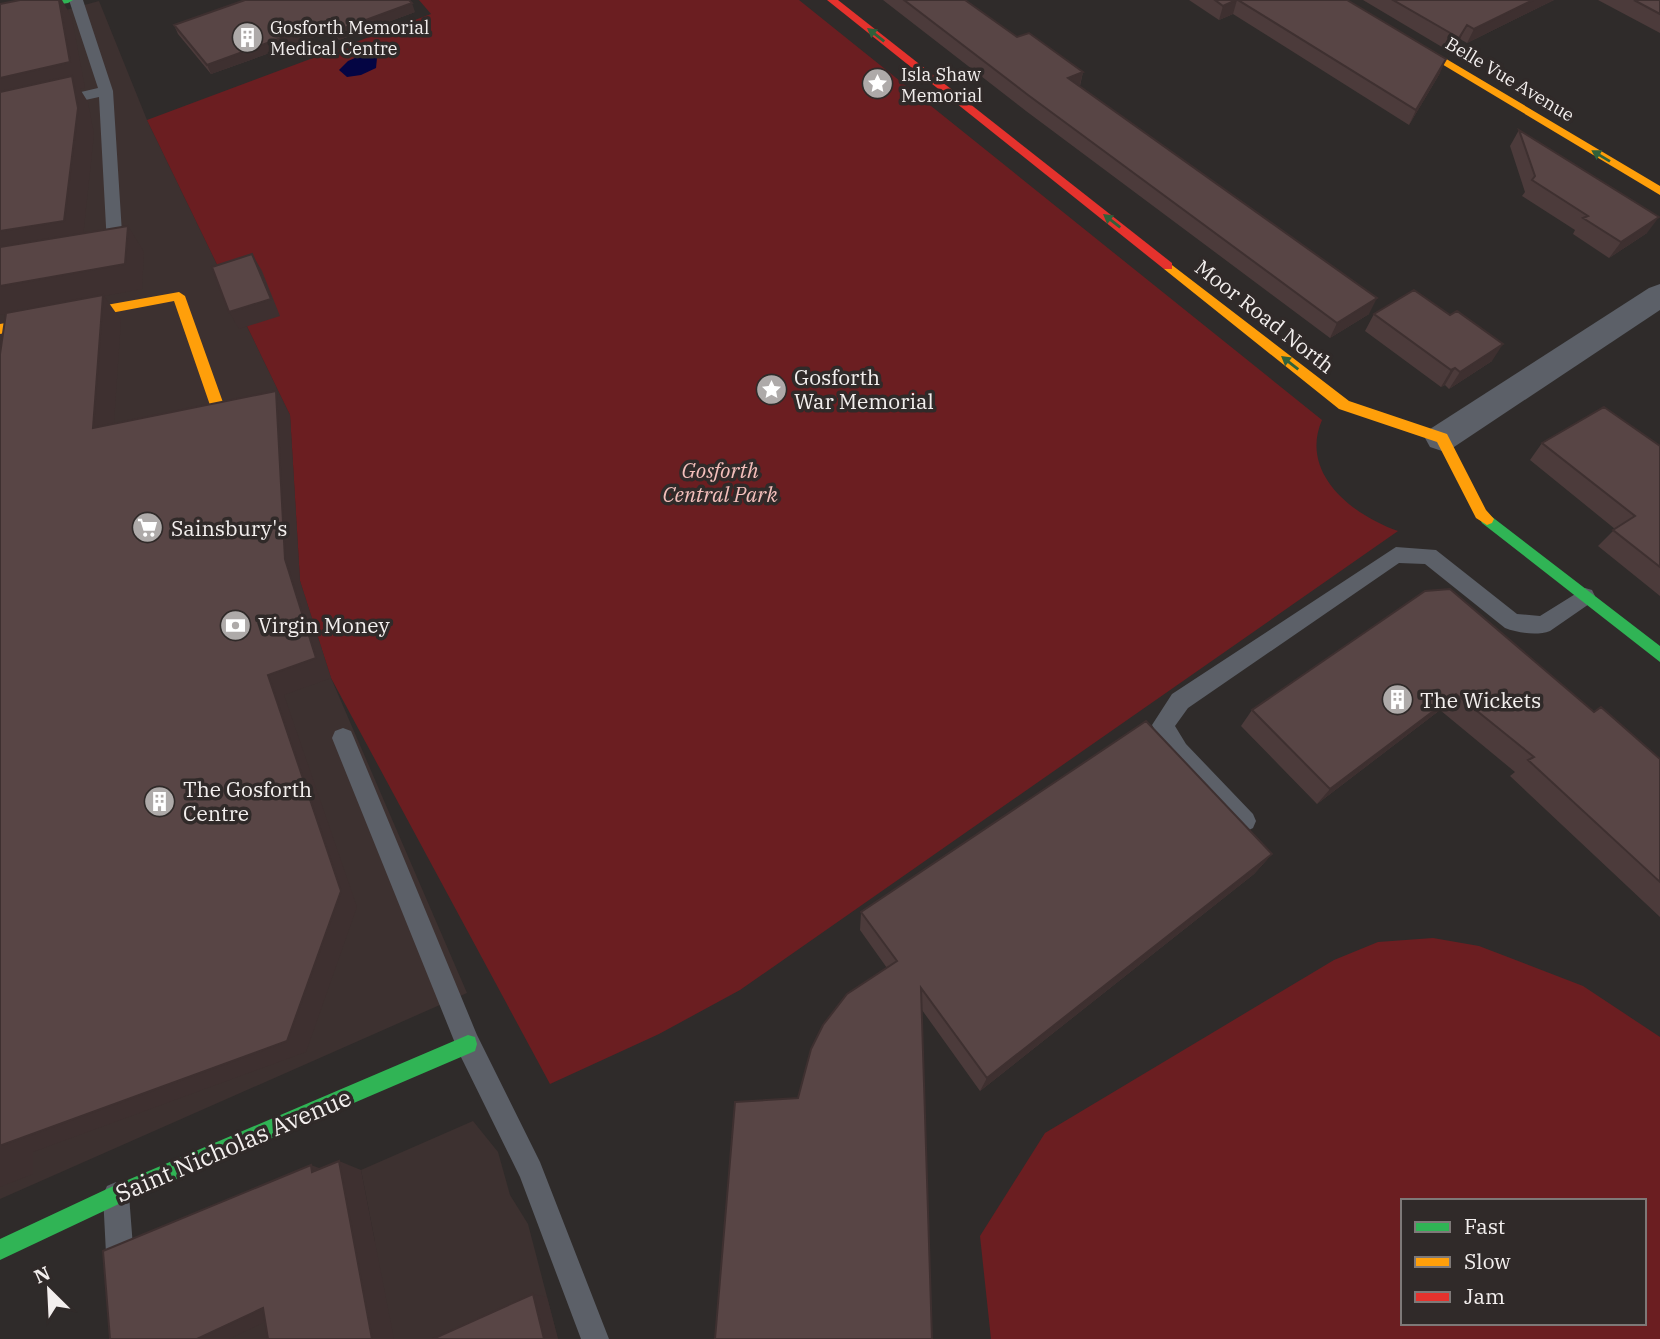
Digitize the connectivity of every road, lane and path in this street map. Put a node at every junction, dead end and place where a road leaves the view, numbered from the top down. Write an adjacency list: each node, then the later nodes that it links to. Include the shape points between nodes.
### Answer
1 (68, 0): 5 (street)
2 (76, 0): 7 (lane)
3 (832, 0): 14 (street, Moor Road North, one-way to 3, via 1344,405)
4 (1340, 0): 9 (street, Belle Vue Avenue, one-way to 4)
5 (38, 3): 6 (street)
6 (0, 11)
7 (106, 91): 8 (lane); 10 (lane, via 115,249)
8 (0, 115)
9 (1660, 191)
10 (89, 253)
11 (1660, 295): 14 (street)
12 (0, 329): 13 (street, via 179,296)
13 (218, 408)
14 (1442, 438): 15 (street, via 1481,514)
15 (1585, 596): 16 (street); 18 (lane, via 1543,625 1513,622 1429,556 1396,555 1180,701 1163,725 1178,751)
16 (1660, 655)
17 (343, 738): 19 (lane)
18 (1245, 821)
19 (468, 1044): 20 (street, Saint Nicholas Avenue); 23 (lane, via 531,1171)
20 (116, 1195): 21 (street, Saint Nicholas Avenue); 22 (lane)
21 (0, 1250)
22 (122, 1300)
23 (596, 1339)

